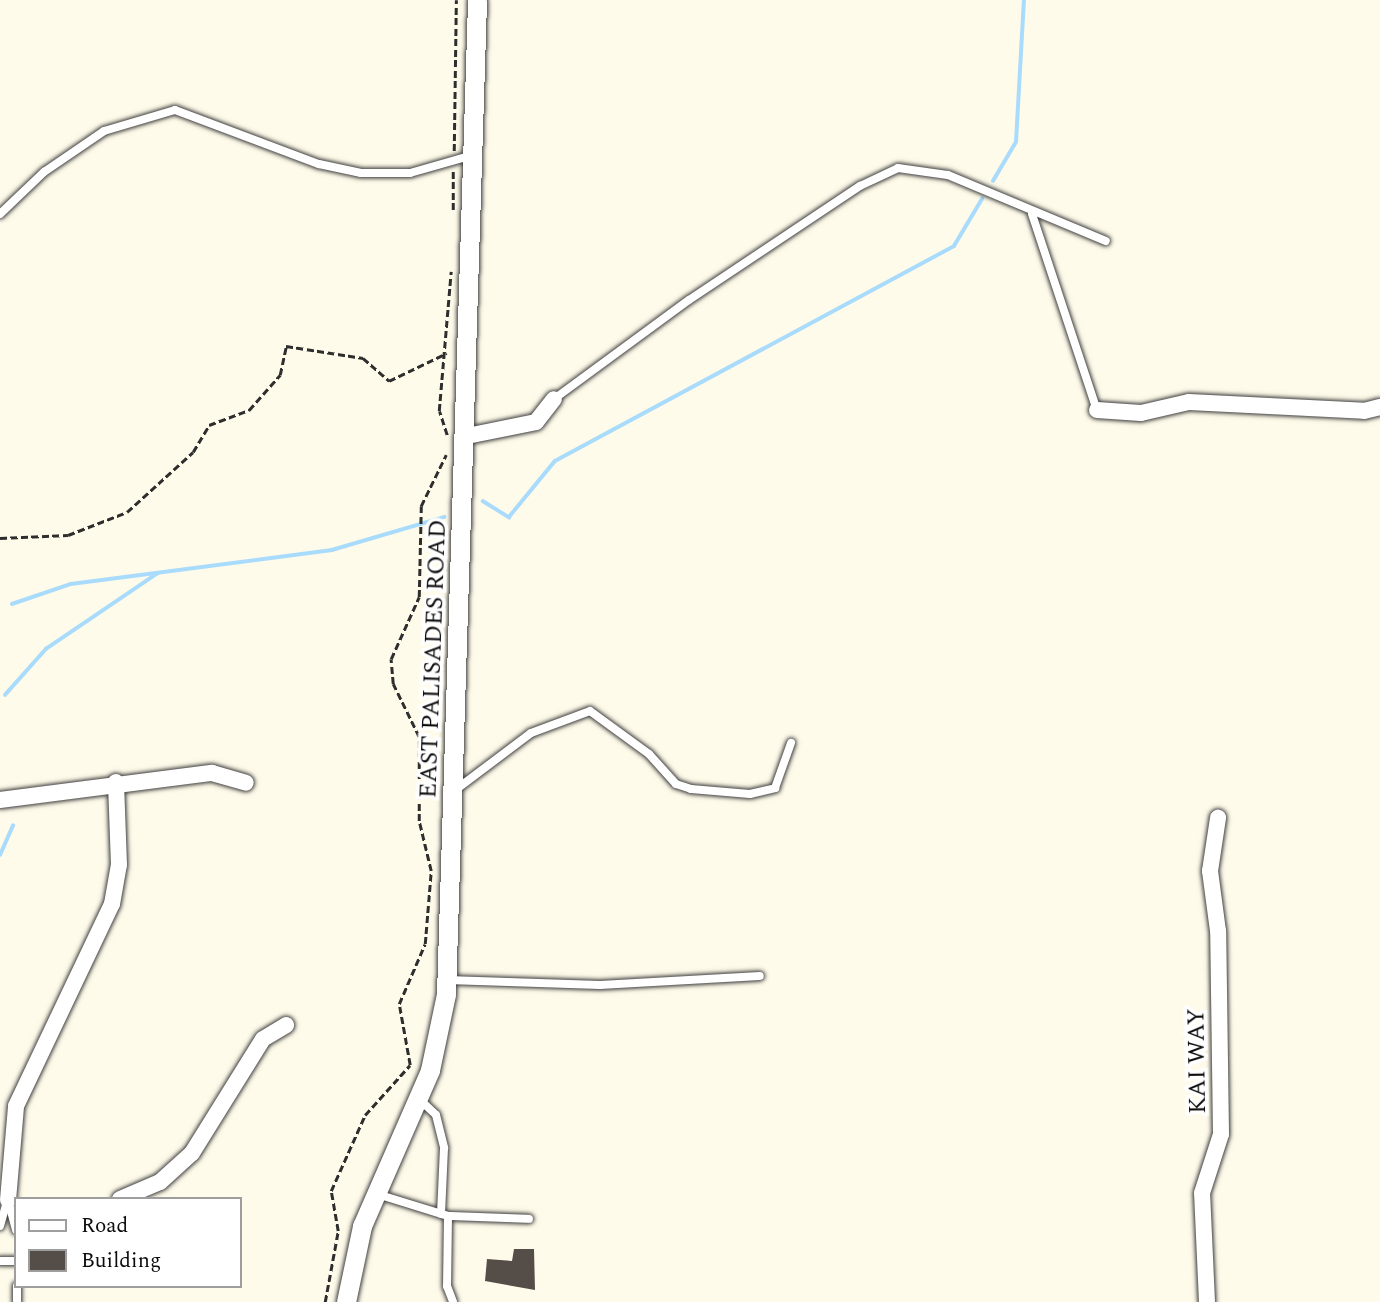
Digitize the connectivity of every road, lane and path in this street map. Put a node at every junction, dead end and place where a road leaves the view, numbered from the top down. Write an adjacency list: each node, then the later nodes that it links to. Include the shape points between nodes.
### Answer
1 (456, 0): 3 (path)
2 (477, 0): 3 (street, EAST PALISADES ROAD)
3 (463, 156): 4 (lane, via 410,173 361,173 175,110 104,131 44,172); 6 (path); 13 (street, EAST PALISADES ROAD)
4 (0, 214)
5 (1032, 214): 7 (lane); 10 (lane, via 948,175 898,168 860,186 689,300); 12 (lane)
6 (453, 218)
7 (1106, 241)
8 (453, 259): 9 (path)
9 (447, 353): 14 (path, via 389,381 363,358 286,346 280,375 249,410 209,425 193,452 127,512 68,535); 33 (path, via 439,411 447,453 421,506 419,597 391,659 393,684 419,737 419,821 431,871 425,944 399,1004 410,1065 365,1115 331,1191 338,1231)
10 (554, 399): 13 (street, via 536,422)
11 (1380, 407): 12 (street, via 1364,411 1189,402 1141,413)
12 (1097, 410)
13 (467, 436): 18 (street, EAST PALISADES ROAD)
14 (0, 538)
15 (791, 743): 18 (lane, via 775,788 750,794 691,789 676,784 649,754 590,711 531,733)
16 (116, 782): 17 (street, via 212,772); 20 (street); 28 (street, via 119,865 112,904 16,1106)
17 (246, 783)
18 (454, 791): 23 (street, EAST PALISADES ROAD)
19 (0, 794): 20 (street)
20 (0, 799)
21 (1219, 818): 36 (street, KAI WAY, via 1210,871 1218,931 1221,1134 1202,1193)
22 (760, 976): 23 (lane, via 600,985)
23 (447, 980): 25 (street, EAST PALISADES ROAD, via 440,1035)
24 (286, 1025): 27 (street, via 263,1039 192,1153 160,1182)
25 (419, 1098): 26 (street, EAST PALISADES ROAD); 29 (lane, via 436,1115 444,1148)
26 (374, 1194): 29 (lane); 34 (street, EAST PALISADES ROAD)
27 (125, 1197)
28 (8, 1200): 31 (lane); 32 (lane)
29 (444, 1215): 30 (lane); 35 (lane)
30 (529, 1219)
31 (14, 1222)
32 (0, 1226)
33 (325, 1302)
34 (346, 1302)
35 (453, 1302)
36 (1207, 1302)

